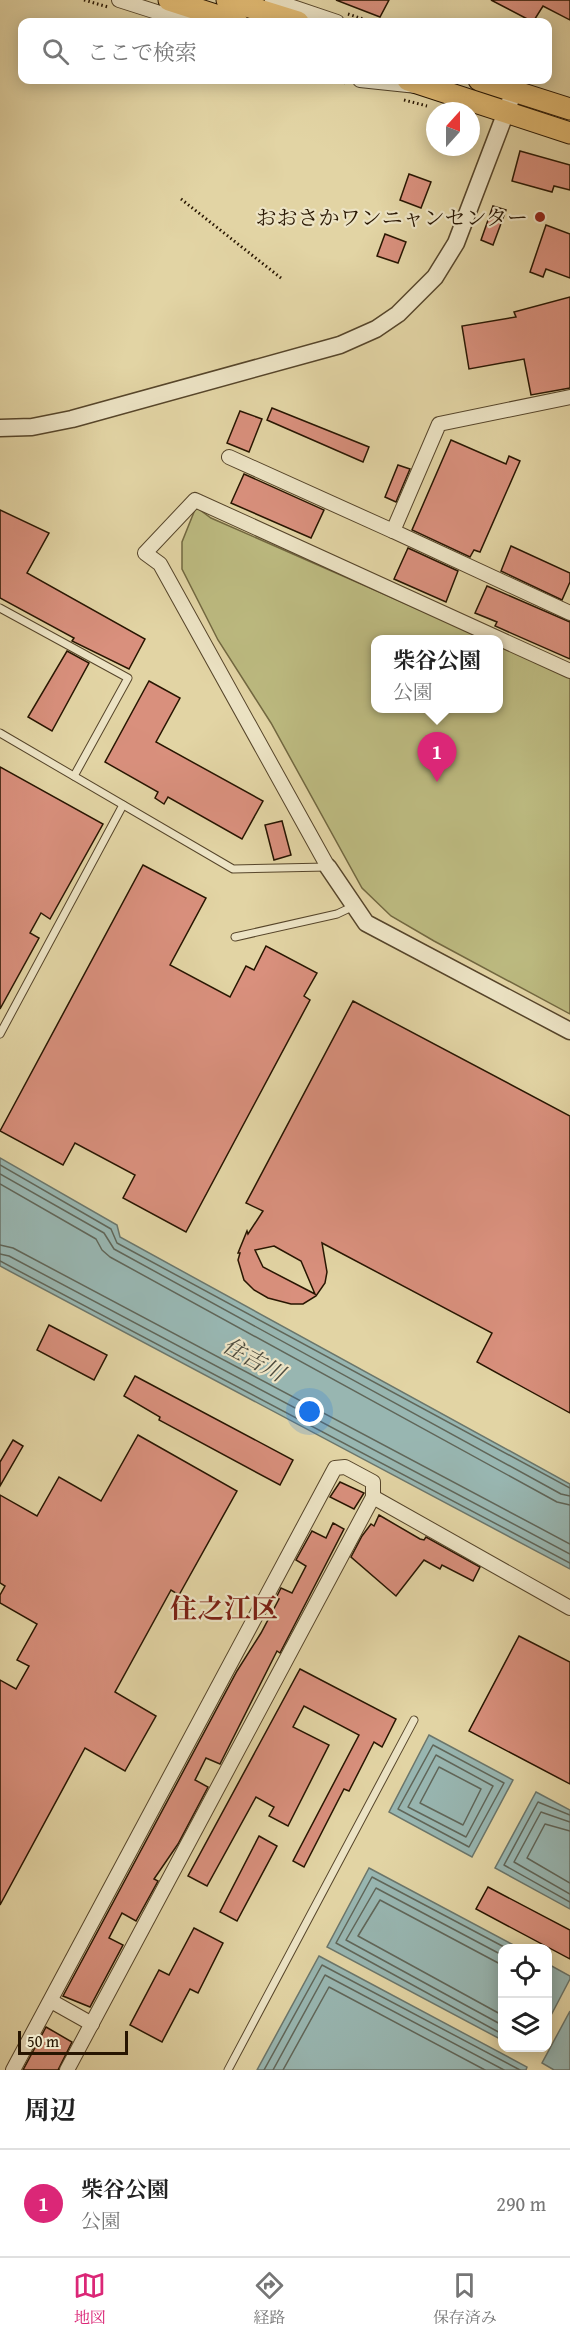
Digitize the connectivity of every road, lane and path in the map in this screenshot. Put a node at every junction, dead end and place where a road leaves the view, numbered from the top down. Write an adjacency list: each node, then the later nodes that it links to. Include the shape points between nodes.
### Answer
1 (119, 0): 4 (street)
2 (227, 0): 6 (main road)
3 (272, 0): 7 (street)
4 (179, 9): 5 (main road)
5 (219, 18)
6 (285, 18)
7 (325, 18)
8 (401, 84): 11 (street)
9 (421, 84): 11 (main road)
10 (491, 84): 12 (main road)
11 (431, 87): 14 (main road)
12 (513, 91): 13 (main road); 14 (street)
13 (570, 109)
14 (506, 112): 15 (main road); 19 (street, via 456,243 435,277 398,314 376,329 340,345 72,420)
15 (570, 133)
16 (182, 199): 17 (path)
17 (281, 278)
18 (570, 397): 21 (street, via 439,424)
19 (0, 428)
20 (229, 457): 21 (street)
21 (393, 531): 23 (street)
22 (0, 608): 28 (lane, via 128,678)
23 (570, 613)
24 (491, 635): 30 (street, via 195,500 145,553 160,564)
25 (503, 640): 26 (street)
26 (570, 671)
27 (0, 733): 28 (lane)
28 (74, 776): 29 (lane)
29 (123, 805): 30 (lane, via 233,869); 34 (lane)
30 (328, 867): 31 (street)
31 (354, 906): 32 (lane, via 337,914); 33 (street, via 366,923)
32 (234, 937)
33 (570, 1031)
34 (0, 1034)
35 (373, 1497): 36 (street); 38 (street, via 373,1482 345,1467 335,1468); 39 (street)
36 (570, 1608)
37 (414, 1720): 42 (lane)
38 (51, 2001): 39 (street); 40 (street)
39 (92, 2024): 41 (street)
40 (14, 2070)
41 (67, 2070)
42 (228, 2070)

